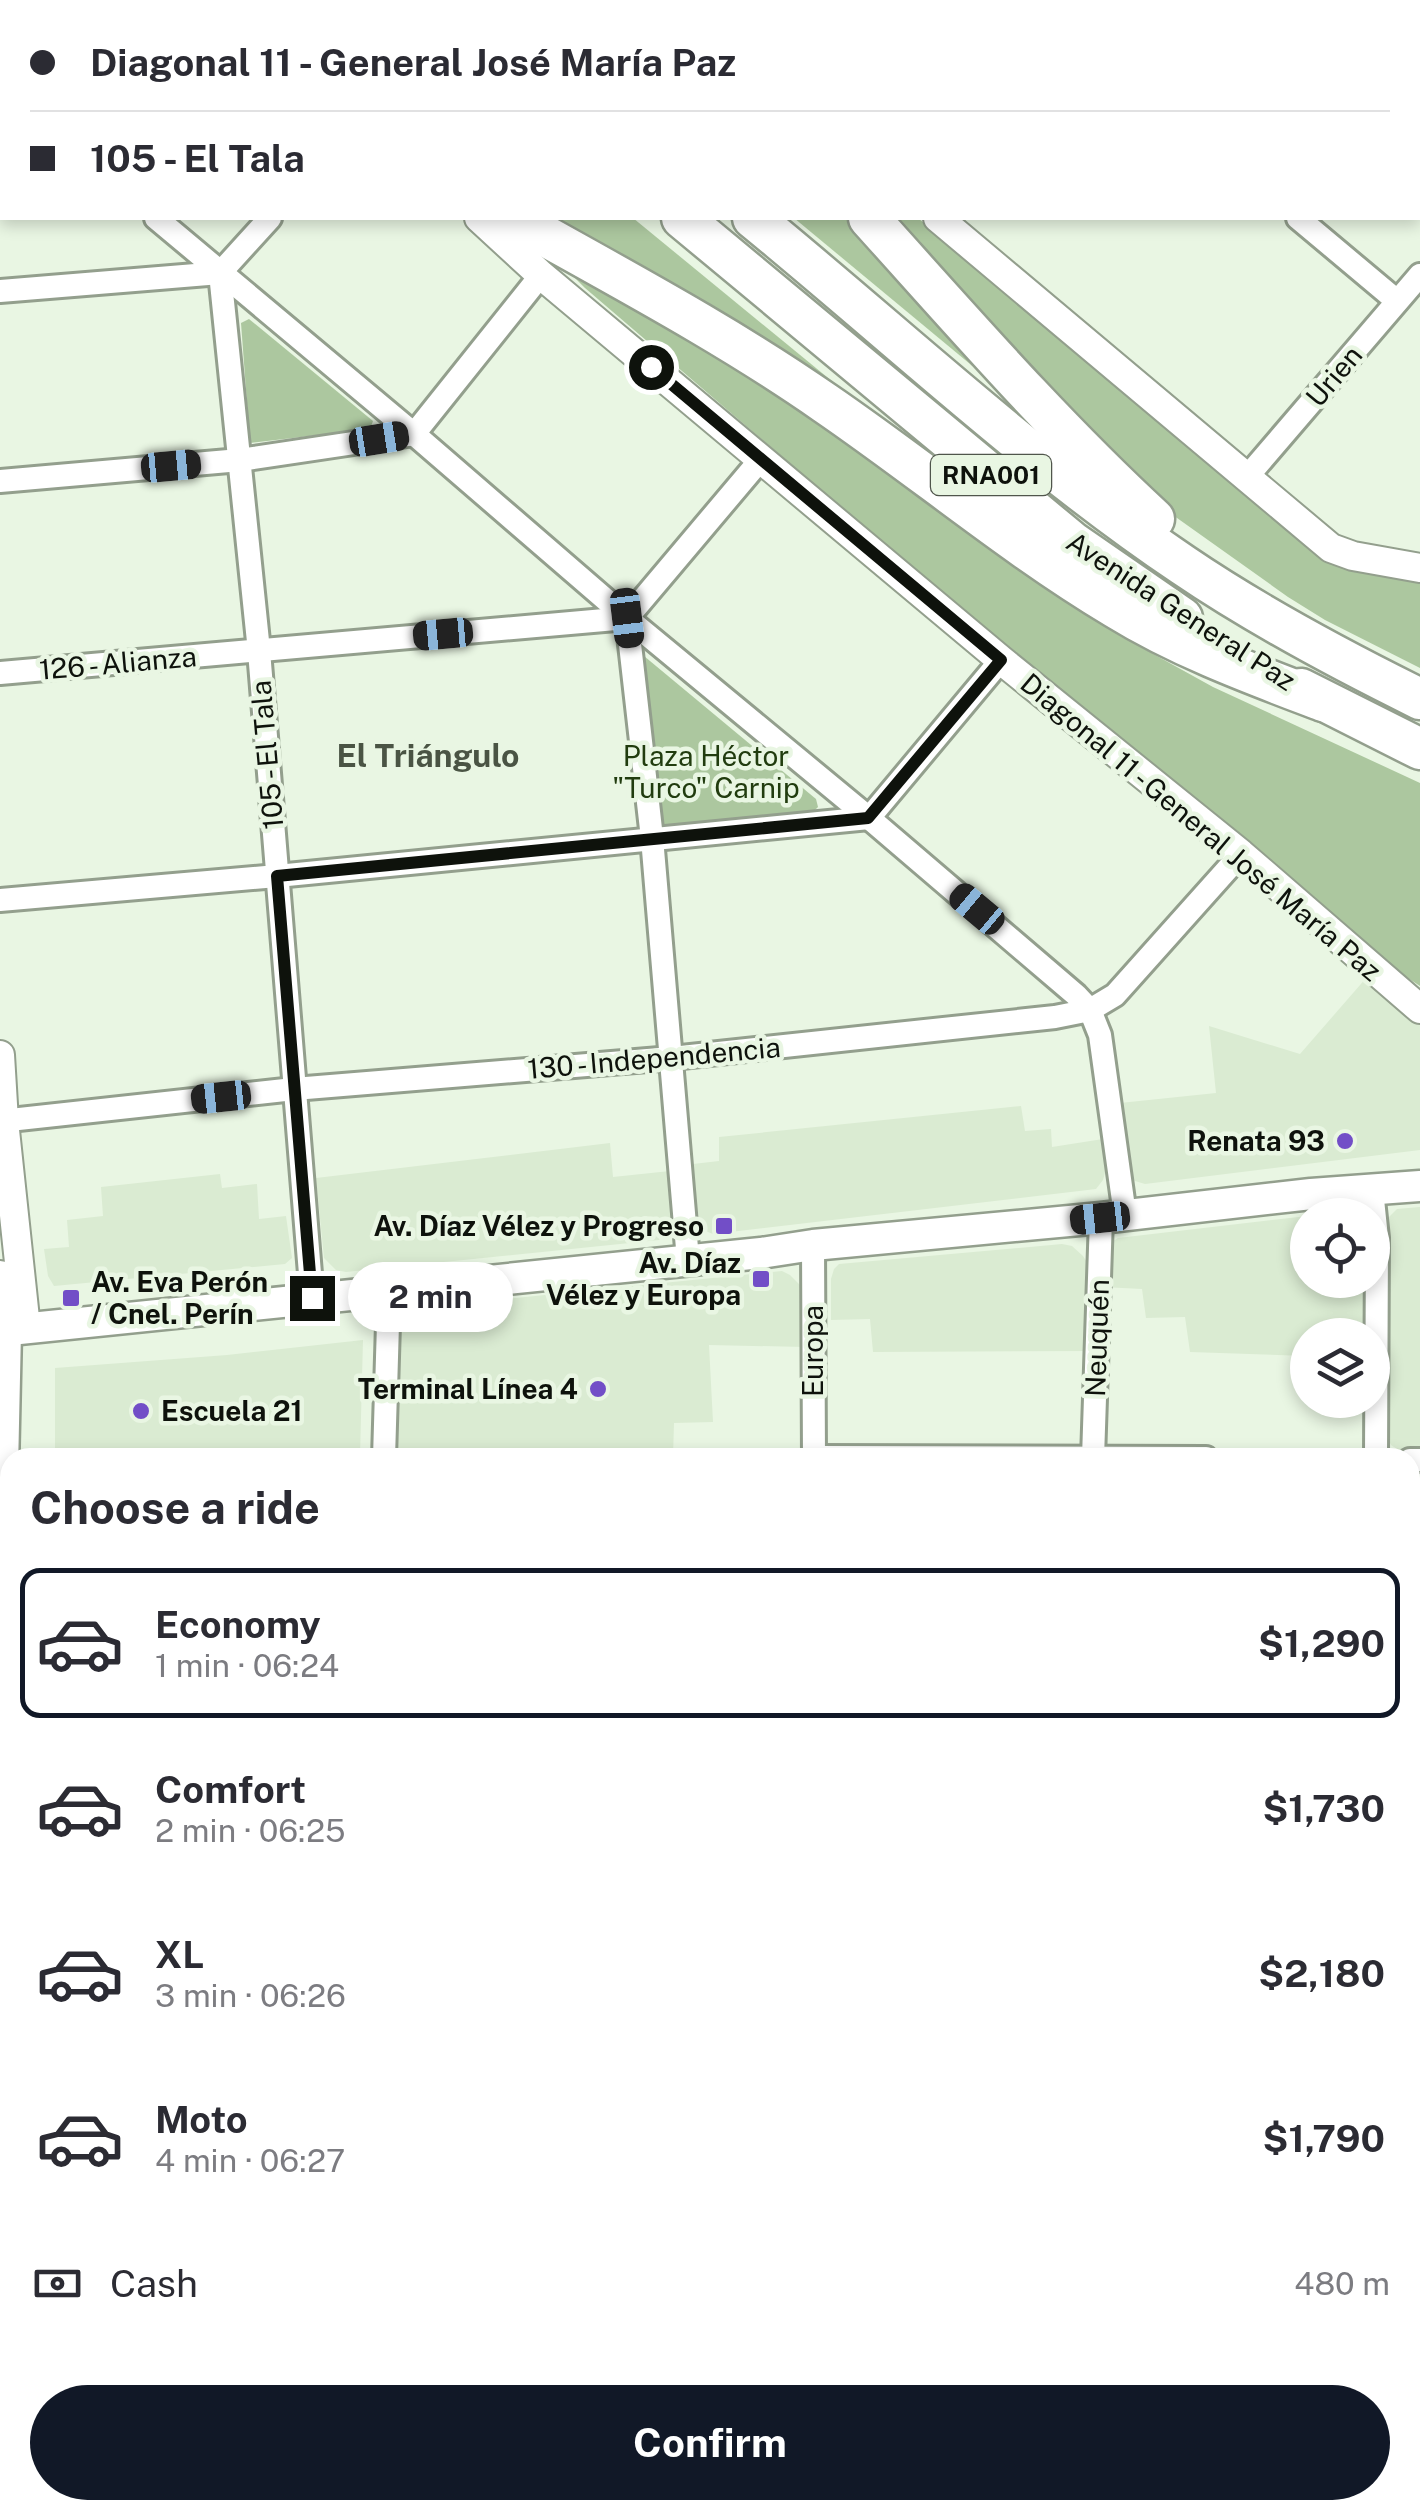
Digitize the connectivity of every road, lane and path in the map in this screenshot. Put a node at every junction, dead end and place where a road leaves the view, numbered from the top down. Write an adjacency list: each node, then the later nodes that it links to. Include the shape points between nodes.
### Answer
1 (158, 220): 11 (street)
2 (268, 220): 11 (street)
3 (482, 220): 10 (street, Diagonal 11 - General José María Paz)
4 (515, 220): 10 (highway)
5 (684, 220): 27 (highway, Avenida General Paz / RNA001, via 1072,542)
6 (755, 220): 24 (highway, Avenida General Paz / RNA001, via 1099,505 1184,566)
7 (870, 220): 24 (highway, via 1006,370 1168,532)
8 (940, 220): 18 (street)
9 (1300, 220): 14 (street)
10 (555, 262): 15 (street); 16 (street, Diagonal 11 - General José María Paz); 27 (highway, via 748,352 1118,610 1216,660)
11 (220, 273): 13 (street); 15 (street); 17 (street, 105 - El Tala)
12 (1420, 275): 14 (street, Urien)
13 (0, 291)
14 (1398, 301): 18 (street, Urien)
15 (414, 434): 17 (street); 21 (street)
16 (761, 459): 21 (street); 23 (street, Diagonal 11 - General José María Paz)
17 (240, 460): 19 (street); 22 (street, 105 - El Tala)
18 (1247, 478): 20 (street, via 1331,548)
19 (0, 482)
20 (1420, 568)
21 (627, 618): 22 (street, 126 - Alianza); 29 (street); 30 (street)
22 (259, 651): 25 (street, 126 - Alianza); 32 (street, 105 - El Tala)
23 (1001, 660): 29 (street); 31 (street, Diagonal 11 - General José María Paz)
24 (1345, 662): 26 (highway, Avenida General Paz / RNA001)
25 (0, 673)
26 (1420, 699)
27 (1323, 702): 28 (highway, Avenida General Paz / RNA001)
28 (1420, 748)
29 (868, 818): 30 (street); 35 (street)
30 (652, 838): 32 (street); 37 (street)
31 (1241, 854): 34 (street, Diagonal 11 - General José María Paz); 35 (street, 130 - Independencia, via 1115,995)
32 (277, 876): 33 (street); 38 (street, 105 - El Tala)
33 (0, 900)
34 (1418, 1007)
35 (1090, 1010): 37 (street, 130 - Independencia); 42 (street, Neuquén, via 1100,1034)
36 (0, 1055): 39 (street)
37 (672, 1058): 38 (street, 130 - Independencia); 44 (street)
38 (294, 1089): 39 (street, 130 - Independencia); 47 (street, 105 - El Tala)
39 (2, 1121): 48 (street)
40 (1420, 1186): 41 (main road)
41 (1372, 1190): 42 (main road); 54 (street)
42 (1113, 1216): 43 (main road); 53 (street, Neuquén)
43 (813, 1245): 44 (main road); 52 (street, Europa)
44 (688, 1260): 46 (main road)
45 (0, 1275): 48 (street)
46 (389, 1290): 47 (main road); 51 (street)
47 (312, 1298): 48 (main road)
48 (11, 1330): 49 (main road); 50 (main road)
49 (6, 1448)
50 (23, 1448)
51 (384, 1448)
52 (814, 1448)
53 (1095, 1448)
54 (1376, 1448)
55 (0, 1855): 56 (main road)
56 (0, 1875)

